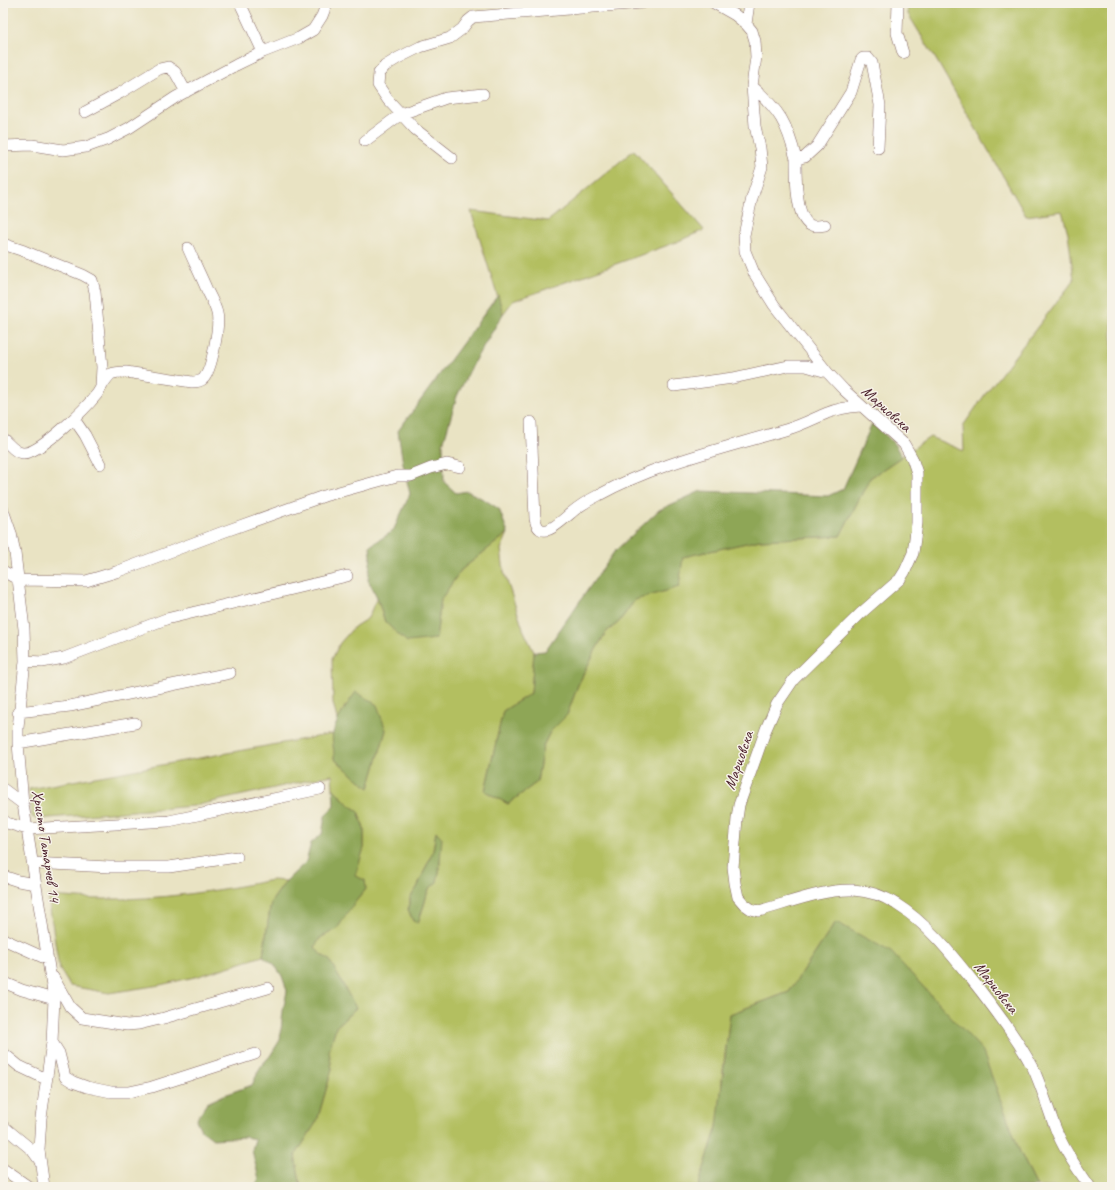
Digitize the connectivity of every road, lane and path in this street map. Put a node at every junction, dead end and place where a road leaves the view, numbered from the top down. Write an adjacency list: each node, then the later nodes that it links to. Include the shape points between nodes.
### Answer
1 (240, 3): 8 (street)
2 (326, 3): 8 (street, via 322,16 313,30)
3 (642, 3): 14 (street, via 473,17 462,30 450,38 420,47 385,66 379,73 378,85)
4 (714, 3): 7 (street)
5 (749, 3): 7 (street)
6 (898, 3): 9 (street, via 897,33)
7 (746, 24): 10 (street, via 752,31 755,41)
8 (263, 52): 11 (street)
9 (903, 53)
10 (752, 86): 19 (street, via 781,116); 23 (street, Мариовска, via 762,167 744,236 745,251 754,273 774,305)
11 (186, 92): 13 (street, via 175,72 168,67 159,69); 16 (street, via 129,128 108,139 86,146 63,150 32,145)
12 (483, 94): 14 (street, via 446,98)
13 (85, 112)
14 (401, 114): 15 (street); 18 (street, via 415,129)
15 (365, 141)
16 (3, 146)
17 (878, 148): 19 (street, via 880,105 872,63 866,58 861,60 851,92 817,146 805,157)
18 (452, 158)
19 (796, 159): 20 (street, via 799,201 803,217 808,224)
20 (825, 226)
21 (3, 244): 25 (street, via 92,280 102,367)
22 (188, 248): 25 (street, via 218,319 211,363 206,376 199,382 192,382 120,372 111,374)
23 (827, 372): 24 (street, via 806,366 788,366 733,378); 26 (street, Мариовска)
24 (674, 386)
25 (100, 389): 27 (street)
26 (860, 406): 28 (street, via 839,409 791,428 660,467 627,480 597,495 555,527 546,530 537,526 535,519); 65 (street, Мариовска, via 904,444 912,458 917,473 917,523 913,553 900,579 794,679 776,704 739,805 733,867 738,897 744,904 759,911 818,895 853,890 886,898 919,921 938,939 1004,1022 1041,1084 1055,1128 1066,1151)
27 (74, 419): 29 (street, via 46,442 27,453 18,452); 30 (street)
28 (531, 422)
29 (3, 439)
30 (100, 464)
31 (460, 467): 35 (street, via 447,464 411,476 397,476 324,496 98,578 86,581)
32 (3, 510): 35 (street, Христо Татарчев 14, via 11,533)
33 (3, 571): 35 (street)
34 (347, 576): 36 (street, via 166,619 64,658 42,662)
35 (19, 580): 36 (street, Христо Татарчев 14)
36 (25, 661): 38 (street, Христо Татарчев 14)
37 (230, 673): 38 (street, via 70,706)
38 (18, 712): 40 (street, Христо Татарчев 14)
39 (135, 723): 40 (street)
40 (18, 743): 43 (street, Христо Татарчев 14)
41 (3, 789): 43 (street)
42 (320, 789): 45 (street, via 170,821)
43 (23, 804): 45 (street, Христо Татарчев 14)
44 (3, 820): 45 (street)
45 (27, 828): 47 (street, Христо Татарчев 14)
46 (237, 857): 47 (street, via 169,867)
47 (32, 863): 49 (street, Христо Татарчев 14)
48 (3, 876): 49 (street)
49 (36, 884): 51 (street, Христо Татарчев 14)
50 (3, 939): 51 (street)
51 (48, 959): 52 (street, Христо Татарчев 14)
52 (51, 974): 54 (street, via 70,1007 82,1018 127,1025 164,1018); 55 (street, Христо Татарчев 14)
53 (3, 982): 55 (street)
54 (268, 988)
55 (54, 999): 56 (street, Христо Татарчев 14)
56 (52, 1042): 58 (street, via 59,1053 65,1076 87,1087 112,1092 129,1092 152,1087); 59 (street, Христо Татарчев 14)
57 (3, 1054): 59 (street, via 19,1066)
58 (255, 1054)
59 (46, 1079): 61 (street, Христо Татарчев 14, via 41,1118)
60 (3, 1126): 61 (street, via 32,1150)
61 (40, 1162): 64 (street, Христо Татарчев 14)
62 (3, 1168): 63 (street)
63 (29, 1187)
64 (44, 1187)
65 (1090, 1187)

